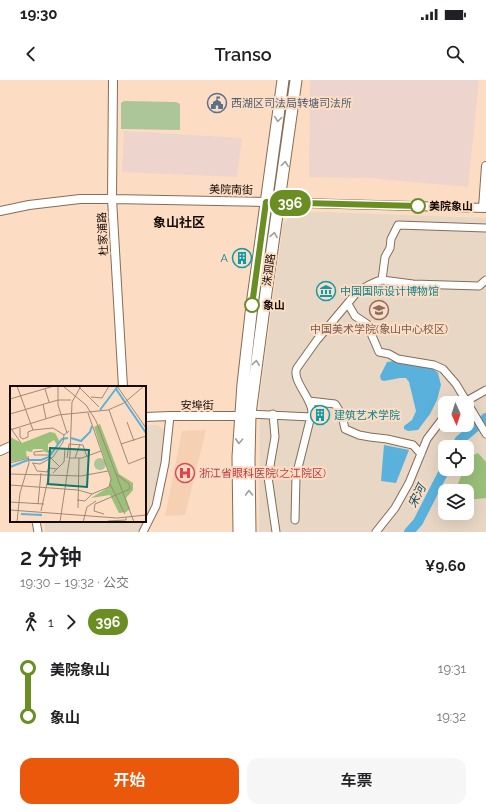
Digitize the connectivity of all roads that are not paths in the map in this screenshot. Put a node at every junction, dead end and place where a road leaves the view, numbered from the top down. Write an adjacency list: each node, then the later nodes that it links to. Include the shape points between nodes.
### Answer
1 (113, 80): 5 (street, 杜家浦路)
2 (283, 80): 6 (main road, 洙泗路, one-way to 6)
3 (296, 80): 7 (main road, 洙泗路, one-way to 3)
4 (486, 166): 8 (street)
5 (112, 199): 6 (street, 美院南街); 9 (street, 美院南街, via 80,199); 14 (street, 杜家浦路)
6 (266, 202): 7 (street, 美院南街); 21 (main road, 洙泗路, via 243,384)
7 (279, 202): 8 (street, 美院南街); 21 (main road, 洙泗路, one-way to 7)
8 (484, 208)
9 (0, 210)
10 (486, 228): 11 (street, via 398,225 385,257)
11 (382, 280): 12 (street, via 413,284 479,286); 13 (street, via 375,281 358,291)
12 (486, 280)
13 (348, 304): 16 (street, via 355,316 367,324 380,352 398,359 443,369); 18 (street, via 295,371)
14 (123, 386)
15 (486, 390): 17 (street)
16 (462, 396)
17 (474, 397)
18 (309, 401): 24 (street, via 312,408); 29 (street, via 335,404 342,414 345,429 359,435 413,445)
19 (273, 414): 21 (street); 24 (street); 36 (street, via 275,437 268,477)
20 (474, 414): 26 (street)
21 (245, 415): 23 (street, 安埠街); 34 (main road, 洙泗路, one-way to 34, via 238,457); 35 (main road, 洙泗路, one-way to 21, via 249,459)
22 (146, 416): 23 (street, 安埠街)
23 (170, 416): 33 (street, via 165,463 156,506)
24 (311, 417): 30 (street, via 296,476)
25 (438, 425): 29 (street)
26 (486, 434)
27 (10, 446): 28 (street)
28 (0, 451)
29 (421, 454): 37 (street, via 409,484 395,508)
30 (295, 520)
31 (36, 522): 32 (street)
32 (38, 532)
33 (143, 532)
34 (239, 532)
35 (250, 532)
36 (276, 532)
37 (376, 532)

